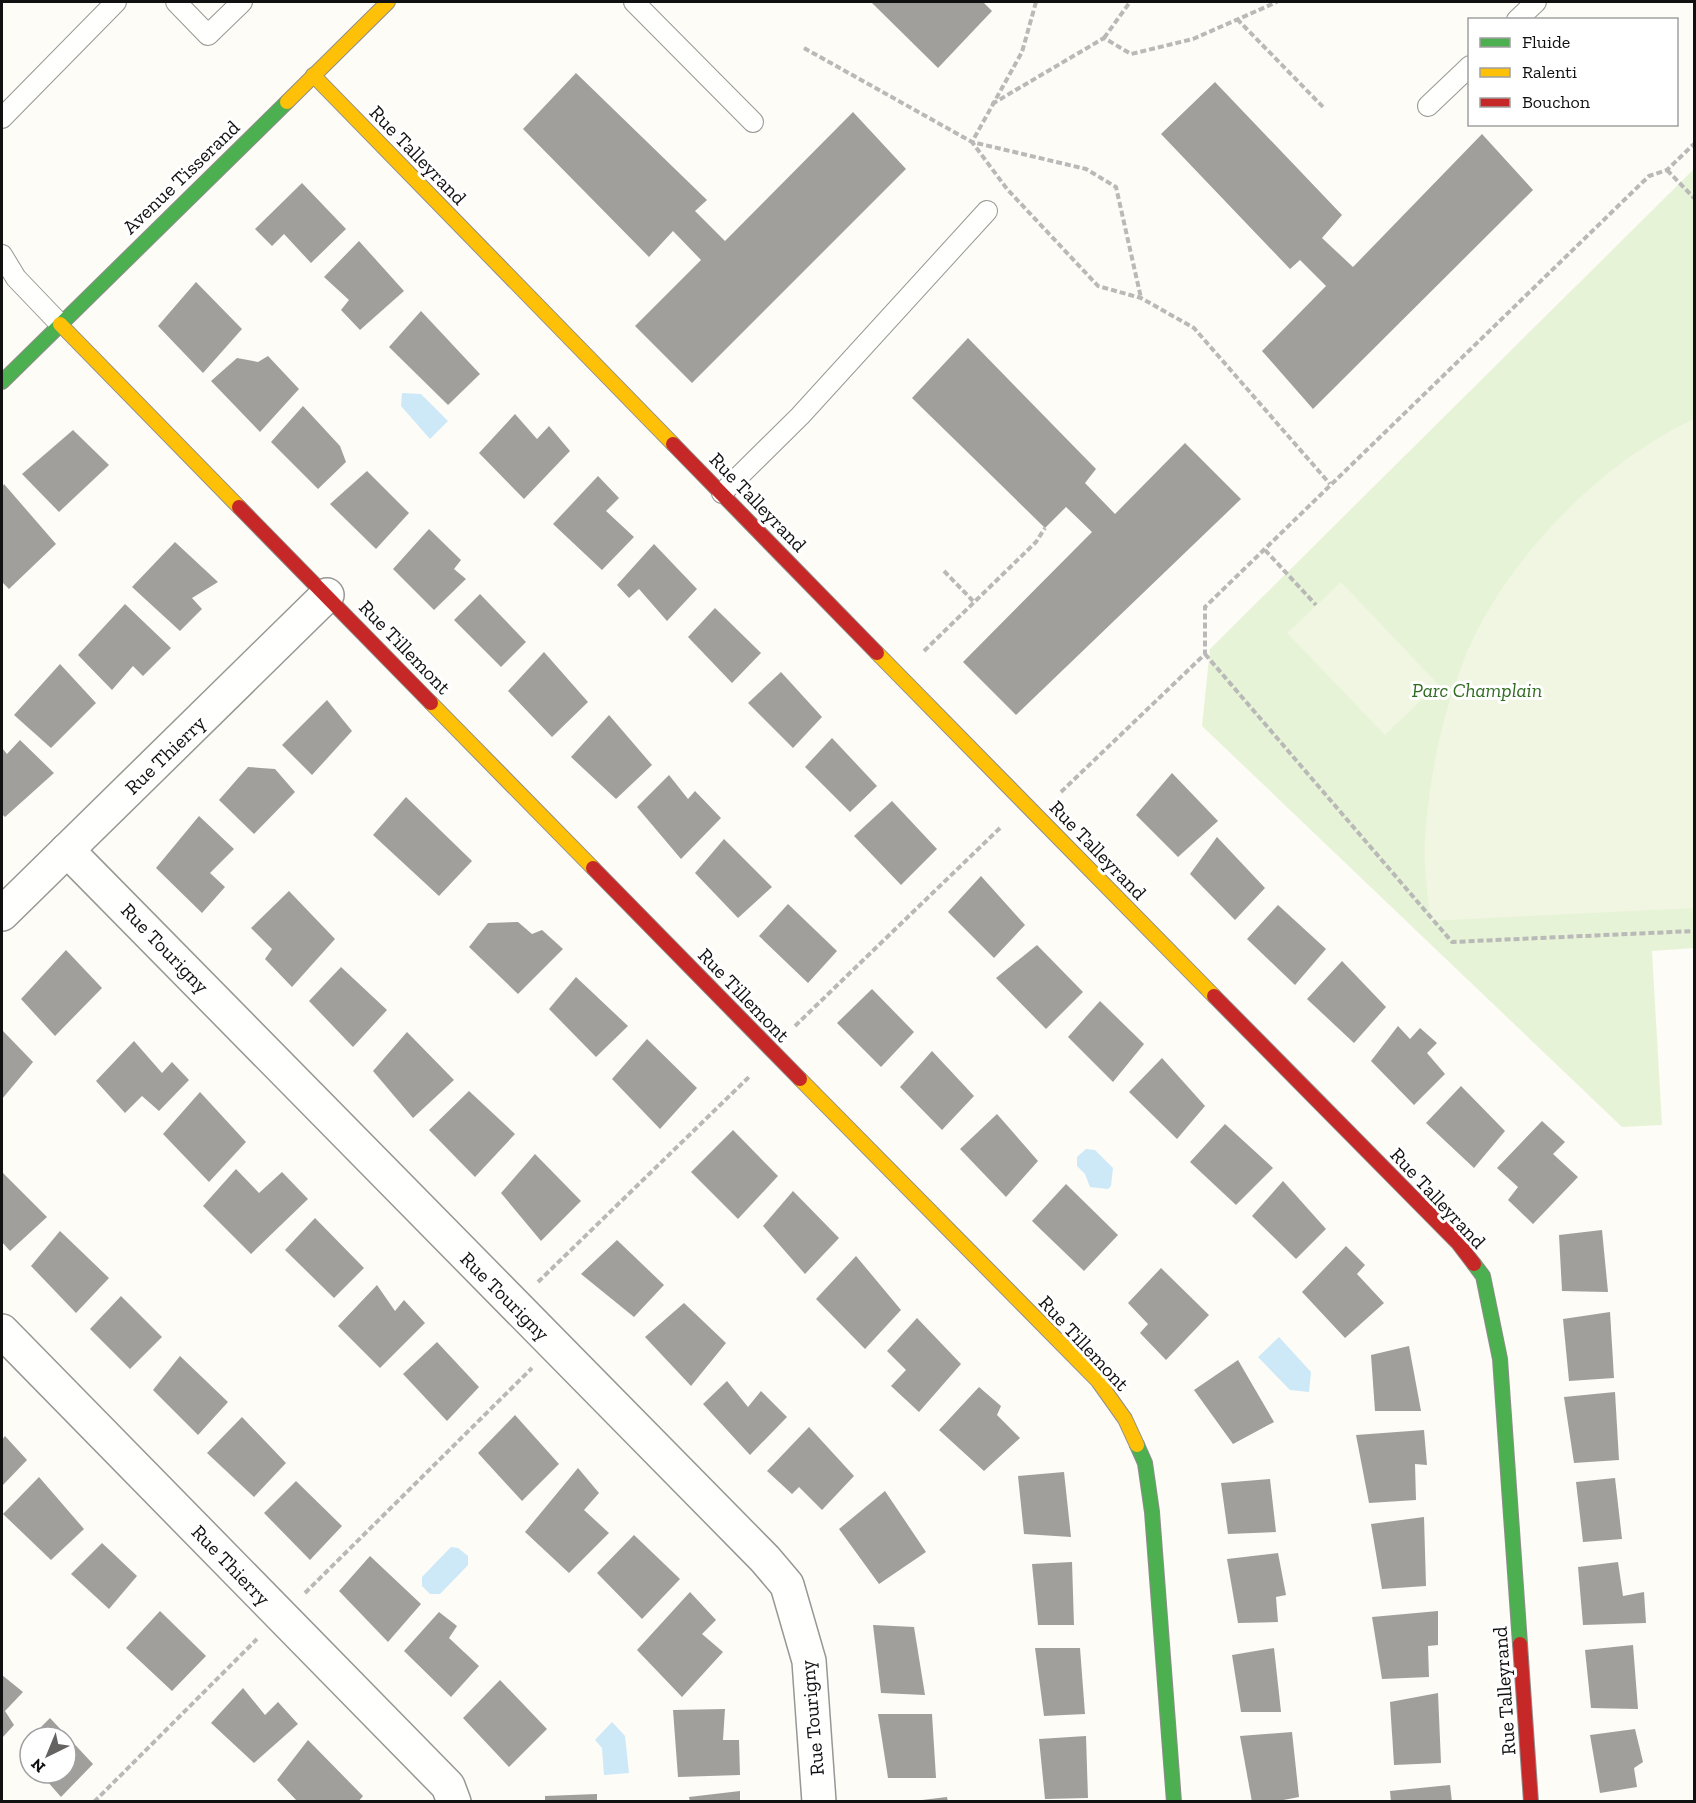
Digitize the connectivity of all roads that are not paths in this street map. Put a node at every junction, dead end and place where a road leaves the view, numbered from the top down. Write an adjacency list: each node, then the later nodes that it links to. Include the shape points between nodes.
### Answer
1 (116, 2): 11 (lane)
2 (176, 2): 3 (lane, via 208,35)
3 (242, 2)
4 (388, 2): 9 (street, Avenue Tisserand)
5 (634, 2): 12 (lane)
6 (1536, 2): 7 (lane)
7 (1519, 18)
8 (1468, 68): 10 (lane)
9 (313, 75): 15 (street, Avenue Tisserand); 17 (street, Rue Talleyrand)
10 (1428, 106)
11 (4, 111)
12 (753, 122)
13 (987, 211): 17 (lane, via 800,416)
14 (2, 255): 15 (lane, via 16,278)
15 (60, 324): 16 (street, Avenue Tisserand); 18 (street, Rue Tillemont)
16 (2, 382)
17 (722, 493): 25 (street, Rue Talleyrand, via 1458,1243 1483,1276 1500,1359)
18 (327, 595): 19 (street, Rue Thierry); 24 (street, Rue Tillemont, via 1098,1381 1125,1419 1145,1463 1152,1512)
19 (68, 850): 20 (street, Rue Thierry); 23 (street, Rue Tourigny, via 787,1585 809,1661)
20 (2, 914)
21 (2, 1331): 22 (street, Rue Thierry, via 448,1786)
22 (454, 1802)
23 (819, 1802)
24 (1173, 1802)
25 (1531, 1802)

